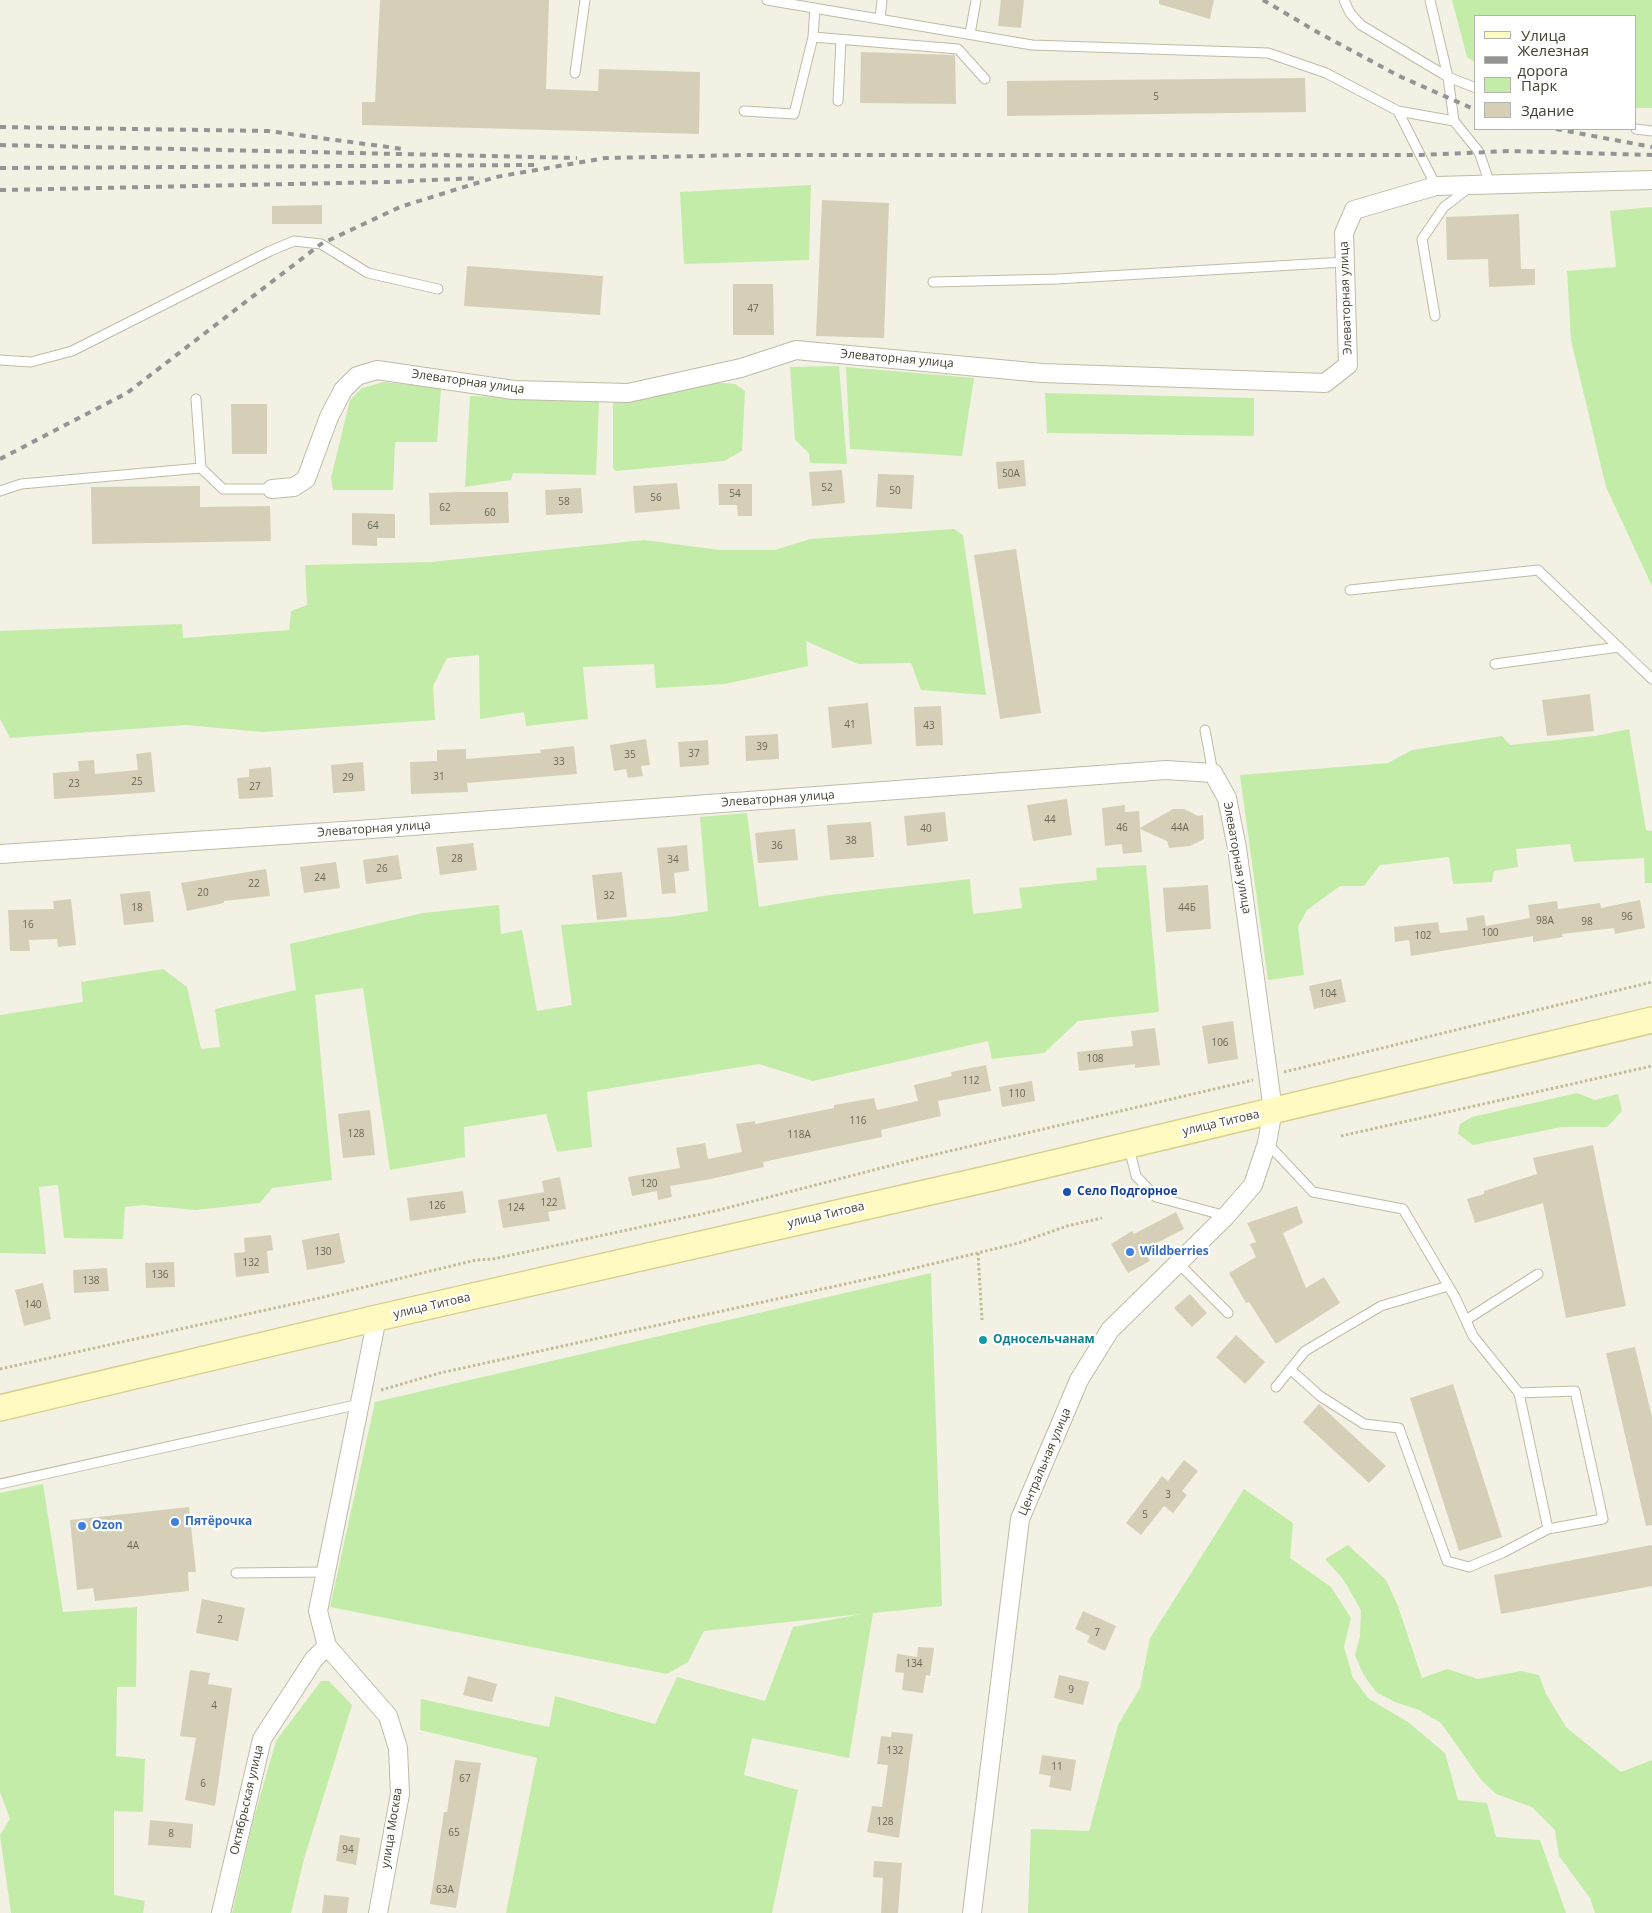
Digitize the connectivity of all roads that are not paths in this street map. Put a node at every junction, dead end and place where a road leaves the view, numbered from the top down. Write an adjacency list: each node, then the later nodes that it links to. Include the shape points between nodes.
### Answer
1 (585, 0): 12 (lane)
2 (767, 0): 7 (lane)
3 (882, 0): 8 (lane)
4 (976, 0): 9 (lane)
5 (1344, 0): 13 (lane, via 1361,25)
6 (1430, 0): 13 (lane)
7 (815, 8): 8 (lane); 10 (lane)
8 (880, 19): 9 (lane)
9 (970, 34): 18 (lane, via 1032,45 1268,53 1326,72)
10 (813, 37): 11 (lane); 17 (lane, via 794,114)
11 (841, 40): 14 (lane, via 958,49); 16 (lane)
12 (575, 73)
13 (1448, 77): 15 (lane); 19 (lane)
14 (985, 79)
15 (1474, 87)
16 (838, 101)
17 (744, 111)
18 (1398, 111): 19 (lane); 24 (lane)
19 (1454, 120): 23 (lane, via 1479,152)
20 (1637, 129): 21 (lane)
21 (1652, 130)
22 (1652, 180): 23 (street)
23 (1482, 185): 24 (street); 28 (lane, via 1444,207 1422,239)
24 (1436, 186): 25 (street, Элеваторная улица, via 1354,210 1344,233)
25 (1344, 262): 26 (lane, via 1057,279); 32 (street, Элеваторная улица, via 1348,365 1325,383 1042,373 796,350 741,368 628,393 514,390 377,370 357,376 343,390 329,417 306,479 294,488)
26 (932, 282)
27 (438, 289): 29 (lane, via 368,273 321,244 294,241 270,250 72,351 31,362)
28 (1435, 316)
29 (0, 360)
30 (196, 399): 31 (lane)
31 (201, 468): 32 (lane, via 223,489); 33 (lane, via 21,484)
32 (272, 489)
33 (0, 491)
34 (1350, 590): 35 (lane, via 1538,570)
35 (1619, 647): 36 (lane); 37 (lane)
36 (1495, 664)
37 (1652, 679)
38 (1205, 730): 39 (lane)
39 (1213, 773): 40 (street, Элеваторная улица, via 1166,770); 42 (street, Элеваторная улица, via 1227,798 1238,848)
40 (0, 854)
41 (1652, 1020): 42 (main road, улица Титова)
42 (1273, 1110): 43 (street, Центральная улица); 44 (main road, улица Титова)
43 (1267, 1143): 45 (street, Центральная улица, via 1253,1185); 48 (lane, via 1313,1192 1403,1209)
44 (1129, 1145): 45 (lane, via 1136,1176 1156,1197); 50 (main road, улица Титова)
45 (1226, 1216): 46 (street, Центральная улица)
46 (1178, 1263): 49 (lane); 64 (street, Центральная улица, via 1110,1330 1079,1380 1020,1519)
47 (1538, 1274): 51 (lane)
48 (1448, 1286): 51 (lane); 52 (lane, via 1381,1306 1305,1351)
49 (1228, 1313)
50 (377, 1318): 55 (street); 56 (main road, улица Титова)
51 (1466, 1320): 54 (lane, via 1473,1336)
52 (1290, 1369): 53 (lane); 58 (lane, via 1320,1396 1364,1424 1399,1428 1447,1561 1469,1567)
53 (1276, 1387)
54 (1519, 1393): 58 (lane); 58 (lane, via 1575,1391 1603,1519)
55 (361, 1399): 57 (lane); 59 (street)
56 (0, 1408)
57 (0, 1484)
58 (1548, 1529)
59 (326, 1572): 60 (lane); 61 (street, via 318,1611)
60 (236, 1574)
61 (326, 1646): 62 (street, Октябрьская улица, via 314,1659 262,1739); 63 (street, улица Москва, via 388,1716 398,1748 400,1794)
62 (221, 1913)
63 (378, 1913)
64 (972, 1913)

